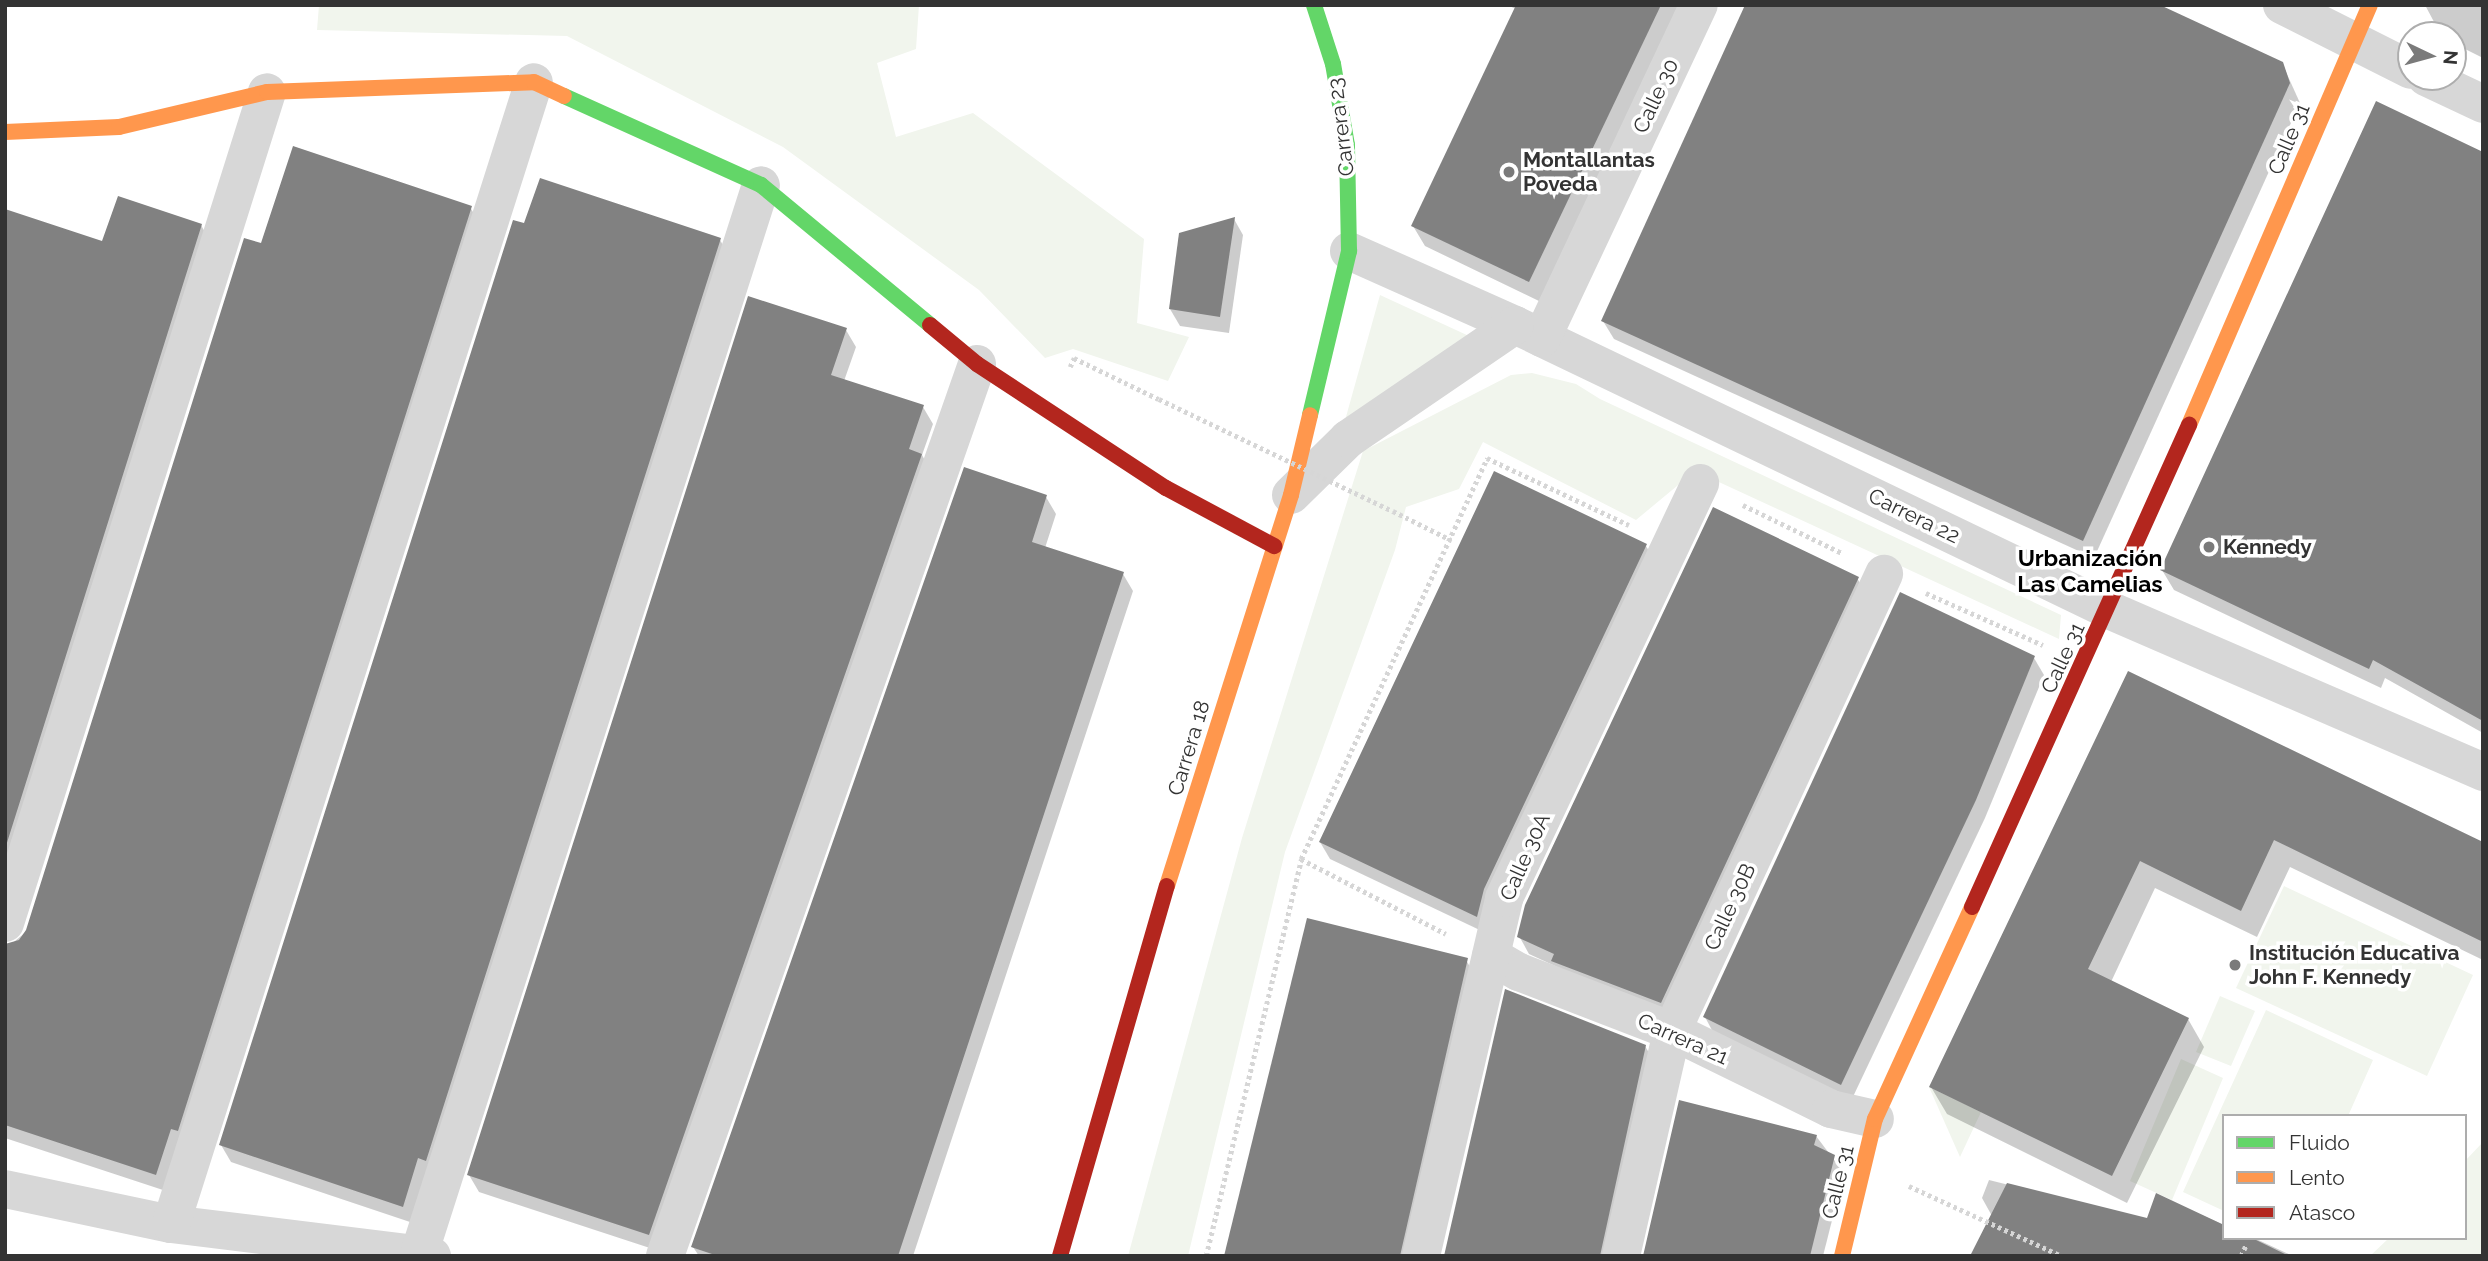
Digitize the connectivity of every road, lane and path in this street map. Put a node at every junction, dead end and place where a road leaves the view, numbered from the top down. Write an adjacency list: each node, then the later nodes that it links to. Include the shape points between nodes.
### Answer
1 (1314, 5): 13 (main road, Carrera 23, via 1333,64 1347,145)
2 (1699, 5): 14 (street, Calle 30)
3 (2282, 5): 5 (street)
4 (2370, 5): 5 (main road, Calle 31)
5 (2353, 42): 6 (street); 23 (main road, Calle 31)
6 (2397, 63)
7 (534, 82): 9 (main road); 12 (main road); 32 (street)
8 (2456, 91): 10 (street)
9 (267, 92): 11 (main road, via 119,127); 26 (street)
10 (2483, 104)
11 (5, 132)
12 (761, 186): 16 (main road); 34 (street)
13 (1349, 251): 14 (street, Carrera 22); 18 (main road, Carrera 18)
14 (1528, 332): 18 (street, via 1348,439); 23 (street, Carrera 22)
15 (1074, 358): 20 (path, bridge)
16 (977, 364): 21 (main road, via 1166,488); 35 (street)
17 (1700, 483): 27 (street, Calle 30A, via 1504,898)
18 (1291, 495): 21 (main road, Carrera 18)
19 (1642, 531): 20 (path, via 1487,458)
20 (1451, 540): 25 (path)
21 (1275, 546): 36 (main road, Carrera 18, via 1130,1003)
22 (1884, 574): 28 (street, Calle 30B)
23 (2109, 610): 24 (street, Carrera 22); 29 (main road, Calle 31)
24 (2483, 772)
25 (1301, 859): 27 (path); 37 (path)
26 (5, 923)
27 (1491, 956): 28 (street, Carrera 21, via 1519,972); 38 (street, Calle 30A)
28 (1672, 1031): 29 (street, Carrera 21, via 1831,1109); 39 (street, Calle 30B)
29 (1875, 1119): 30 (main road, Calle 31)
30 (1863, 1165): 40 (main road, Calle 31); 41 (path)
31 (5, 1189): 32 (street)
32 (171, 1224): 34 (street)
33 (2246, 1245): 42 (path)
34 (425, 1255)
35 (665, 1256)
36 (1060, 1256)
37 (1206, 1256)
38 (1421, 1256)
39 (1621, 1256)
40 (1842, 1256)
41 (2062, 1256)
42 (2241, 1256)

